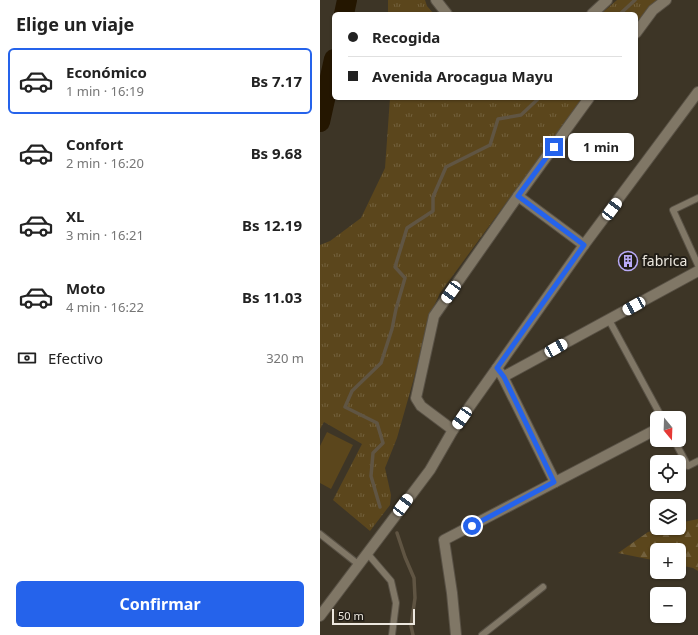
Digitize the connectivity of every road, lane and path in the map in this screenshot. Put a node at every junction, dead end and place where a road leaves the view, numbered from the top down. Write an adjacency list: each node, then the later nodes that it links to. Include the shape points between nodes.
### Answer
1 (436, 0): 4 (street)
2 (607, 0): 5 (street)
3 (666, 0): 6 (street, via 653,10)
4 (445, 12)
5 (594, 12)
6 (638, 30)
7 (698, 92): 11 (street)
8 (588, 100): 9 (street)
9 (518, 196): 11 (street); 18 (street, via 434,316 416,398 421,406)
10 (698, 198): 12 (lane, via 673,210)
11 (584, 245): 15 (street)
12 (698, 265)
13 (698, 271): 14 (street)
14 (609, 320): 16 (street); 17 (lane)
15 (497, 368): 16 (street); 18 (street)
16 (504, 377): 22 (street)
17 (658, 411)
18 (454, 430): 24 (street, via 430,470)
19 (650, 433): 22 (street)
20 (678, 447): 21 (lane, via 688,466)
21 (698, 461)
22 (554, 482): 29 (street, via 444,540)
23 (320, 534): 25 (lane)
24 (367, 553): 25 (street); 28 (lane, via 391,581 396,603)
25 (358, 564): 27 (street)
26 (543, 587): 30 (lane)
27 (320, 616)
28 (392, 635)
29 (456, 635)
30 (482, 635)

